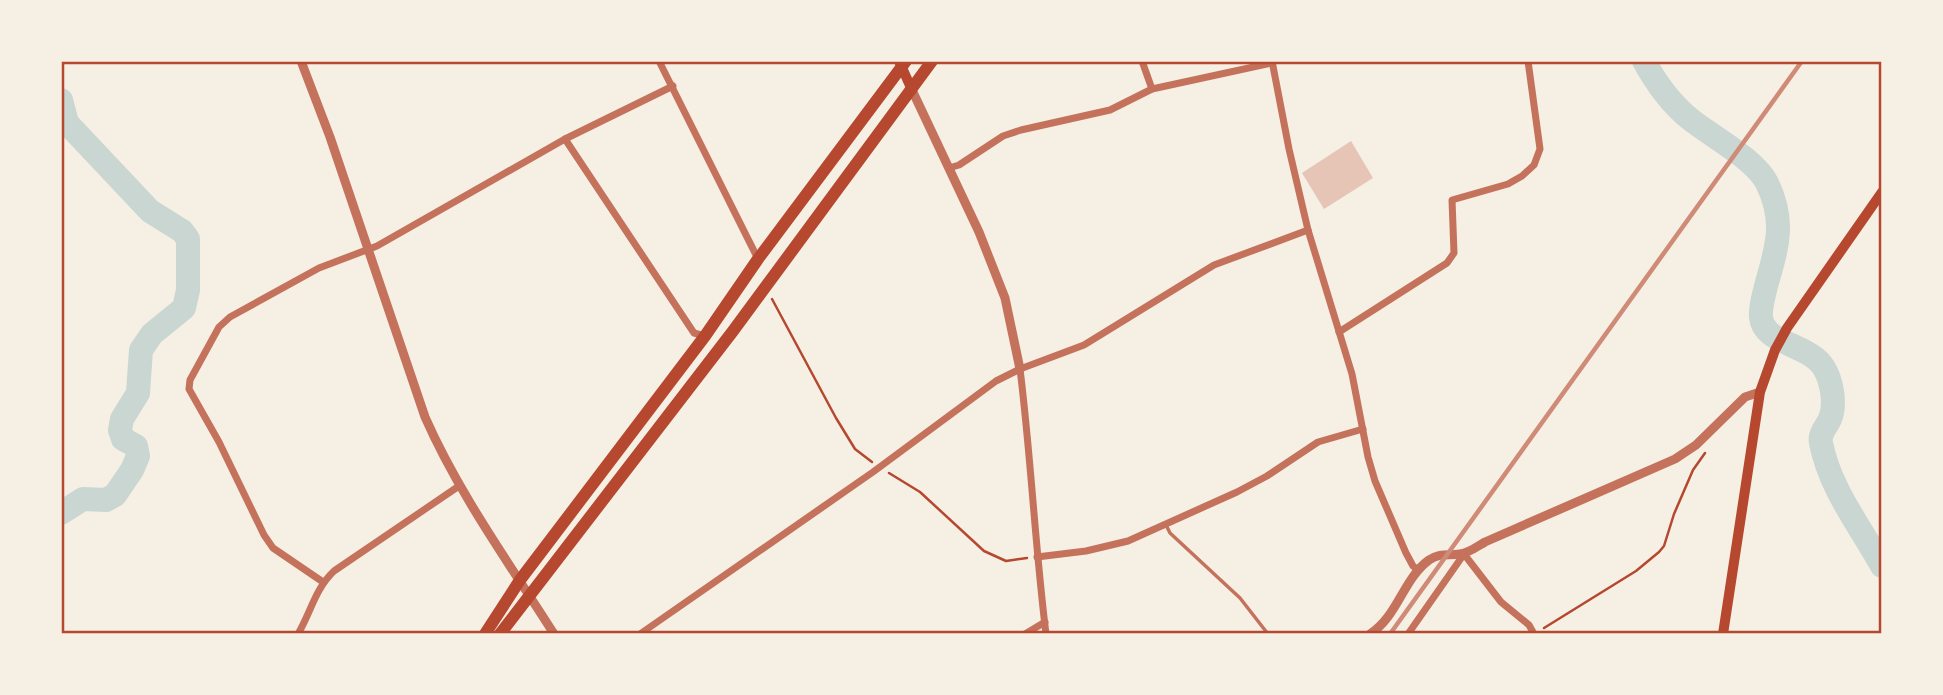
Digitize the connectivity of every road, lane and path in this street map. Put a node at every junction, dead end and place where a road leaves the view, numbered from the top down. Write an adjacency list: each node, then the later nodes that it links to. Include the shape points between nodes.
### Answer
1 (301, 61): 15 (street)
2 (659, 61): 8 (street)
3 (932, 61): 10 (highway)
4 (1142, 61): 9 (street)
5 (1528, 61): 18 (street, via 1540,149 1534,165 1508,184 1452,200 1454,253 1447,263)
6 (1272, 62): 9 (street); 14 (street)
7 (902, 63): 10 (main road); 16 (highway)
8 (673, 86): 11 (street); 16 (street)
9 (1152, 89): 12 (street, via 1111,110 1003,136)
10 (912, 90): 12 (street); 17 (highway)
11 (565, 139): 15 (street); 19 (street, via 694,333)
12 (949, 168): 20 (street, via 1005,298)
13 (1882, 192): 21 (main road, via 1787,328)
14 (1308, 230): 18 (street); 20 (street, via 1214,265 1084,345)
15 (368, 249): 25 (street, via 425,417); 31 (street, via 319,268 230,317 219,327 190,380 189,389 264,535 273,548)
16 (758, 259): 19 (highway)
17 (766, 287): 24 (path, via 855,449); 32 (highway)
18 (1339, 332): 22 (street)
19 (705, 336): 30 (highway)
20 (1020, 369): 24 (street, via 996,381); 28 (street)
21 (1760, 392): 23 (street, via 1745,397); 45 (main road)
22 (1363, 429): 26 (street, via 1318,442 1267,476); 29 (street, via 1375,481)
23 (1708, 432): 27 (street, via 1675,459); 34 (path, via 1711,445 1693,470 1664,546 1609,589)
24 (879, 467): 28 (path, via 919,492 984,551 1006,561); 39 (street)
25 (459, 486): 30 (street); 31 (street)
26 (1166, 525): 28 (street, via 1117,544); 42 (lane, via 1240,598)
27 (1464, 554): 29 (street, via 1441,553); 34 (street, via 1501,603); 44 (street)
28 (1037, 557): 33 (street)
29 (1418, 569): 43 (street, via 1387,618)
30 (520, 580): 32 (street); 36 (highway)
31 (323, 582): 35 (street)
32 (531, 596): 37 (highway); 38 (street)
33 (1045, 622): 40 (street); 41 (street)
34 (1534, 632)
35 (298, 634)
36 (485, 634)
37 (500, 634)
38 (554, 634)
39 (640, 634)
40 (1025, 634)
41 (1046, 634)
42 (1268, 634)
43 (1370, 634)
44 (1408, 634)
45 (1723, 634)

